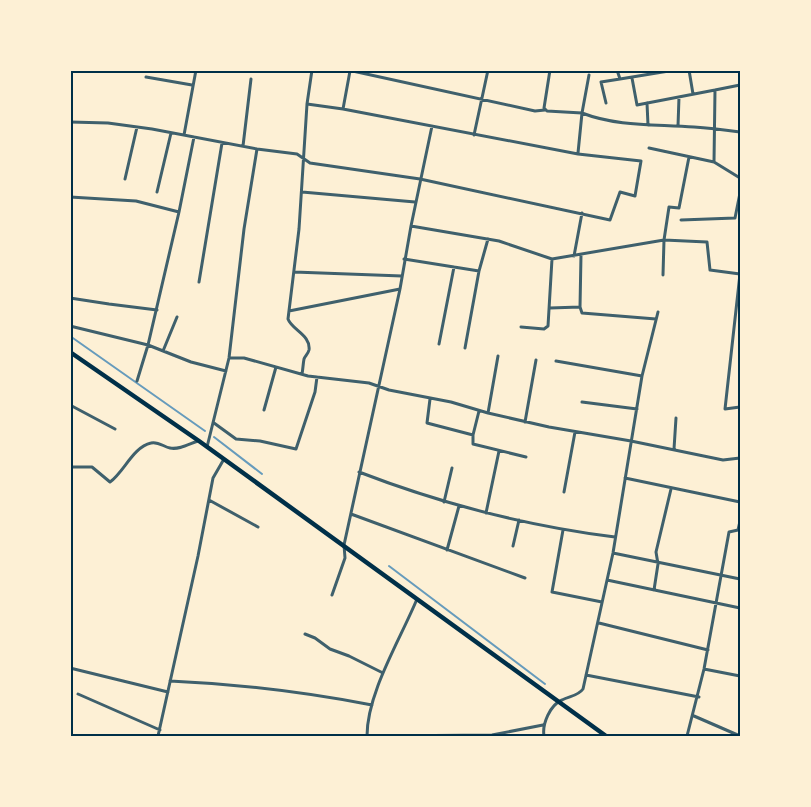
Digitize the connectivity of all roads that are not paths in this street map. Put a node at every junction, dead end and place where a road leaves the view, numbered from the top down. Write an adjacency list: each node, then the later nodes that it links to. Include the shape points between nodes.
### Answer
1 (196, 70): 14 (street)
2 (312, 70): 22 (street)
3 (488, 70): 19 (street)
4 (550, 70): 24 (street)
5 (617, 70): 13 (street)
6 (675, 70): 11 (street)
7 (689, 70): 17 (street)
8 (349, 71): 19 (street); 23 (street)
9 (589, 75): 25 (street)
10 (146, 77): 14 (street)
11 (632, 78): 13 (street); 21 (street, via 637,105)
12 (251, 79): 38 (street)
13 (620, 80): 20 (street, via 602,82)
14 (192, 85): 34 (street)
15 (741, 85): 16 (street)
16 (715, 90): 17 (street); 31 (street)
17 (693, 94): 18 (street)
18 (679, 97): 21 (street); 29 (street)
19 (482, 99): 24 (street); 35 (street)
20 (606, 103)
21 (647, 103): 28 (street)
22 (307, 104): 23 (street); 43 (street)
23 (343, 108): 27 (street)
24 (545, 110): 25 (street)
25 (582, 113): 28 (street); 41 (street)
26 (70, 122): 30 (street)
27 (432, 126): 35 (street); 45 (street)
28 (648, 126): 29 (street)
29 (678, 126): 31 (street)
30 (137, 127): 33 (street); 47 (street)
31 (714, 129): 32 (street); 44 (street)
32 (741, 132)
33 (171, 133): 34 (street); 48 (street)
34 (184, 135): 36 (street)
35 (474, 135): 41 (street)
36 (194, 137): 37 (street); 53 (street)
37 (222, 143): 38 (street); 69 (street)
38 (243, 147): 40 (street)
39 (649, 148): 42 (street)
40 (256, 149): 43 (street, via 297,154); 89 (street)
41 (578, 154): 54 (street, via 641,161 635,196 620,192 610,220)
42 (688, 157): 44 (street); 58 (street, via 679,208 669,207)
43 (304, 159): 45 (street); 49 (street)
44 (714, 162): 46 (street)
45 (420, 178): 52 (street); 54 (street)
46 (741, 178)
47 (124, 179)
48 (157, 192)
49 (302, 192): 52 (street); 65 (street)
50 (741, 193): 55 (street, via 735,218)
51 (70, 197): 53 (street, via 124,199)
52 (415, 202): 56 (street)
53 (179, 212): 74 (street)
54 (582, 213): 60 (street)
55 (681, 220)
56 (411, 226): 57 (street); 62 (street)
57 (488, 239): 61 (street); 64 (street)
58 (664, 240): 59 (street); 66 (street); 67 (street, via 707,242 710,270)
59 (581, 255): 60 (street); 72 (street)
60 (574, 256): 61 (street)
61 (552, 259): 73 (street)
62 (404, 260): 63 (street); 68 (street)
63 (454, 267): 64 (street); 83 (street)
64 (479, 271): 85 (street)
65 (294, 272): 68 (street); 75 (street)
66 (663, 274)
67 (740, 274): 79 (street)
68 (402, 276): 70 (street)
69 (199, 282)
70 (400, 289): 75 (street); 98 (street)
71 (70, 298): 74 (street)
72 (580, 307): 73 (street); 78 (street, via 584,314)
73 (550, 308): 82 (street, via 546,329)
74 (157, 310): 84 (street)
75 (289, 311): 94 (street, via 289,323 308,342)
76 (658, 312): 78 (street)
77 (177, 317): 86 (street)
78 (657, 320): 95 (street)
79 (735, 320): 80 (street); 102 (street, via 725,409)
80 (741, 320)
81 (70, 326): 84 (street)
82 (521, 327)
83 (439, 344)
84 (148, 345): 86 (street); 97 (street)
85 (465, 348)
86 (163, 351): 93 (street)
87 (70, 352): 113 (highway)
88 (498, 356): 106 (street)
89 (229, 358): 92 (street); 93 (street)
90 (536, 360): 108 (street)
91 (556, 361): 95 (street)
92 (276, 367): 94 (street); 104 (street)
93 (226, 372): 109 (street)
94 (302, 374): 96 (street)
95 (642, 376): 103 (street)
96 (317, 377): 98 (street); 109 (street, via 296,449 236,439)
97 (138, 381)
98 (379, 387): 99 (street); 123 (street)
99 (430, 399): 105 (street); 112 (street, via 427,423)
100 (582, 402): 103 (street)
101 (70, 405): 110 (street)
102 (741, 407)
103 (637, 409): 114 (street)
104 (264, 410)
105 (479, 411): 106 (street); 112 (street)
106 (488, 413): 108 (street)
107 (676, 418): 116 (street)
108 (525, 422): 111 (street)
109 (214, 423): 115 (street)
110 (115, 429)
111 (575, 432): 114 (street); 126 (street)
112 (473, 435): 117 (street, via 472,443)
113 (199, 441): 115 (highway); 121 (street, via 177,448 148,444 110,482 92,467)
114 (631, 441): 116 (street); 124 (street)
115 (207, 447): 120 (highway)
116 (674, 450): 119 (street, via 723,460)
117 (499, 451): 118 (street); 131 (street)
118 (526, 457)
119 (741, 458)
120 (224, 459): 127 (street, via 213,478); 138 (highway)
121 (70, 467)
122 (452, 468): 128 (street)
123 (359, 472): 128 (street); 132 (street)
124 (625, 478): 125 (street); 137 (street)
125 (671, 488): 129 (street); 142 (street, via 656,552)
126 (564, 492)
127 (209, 500): 135 (street); 161 (street)
128 (444, 502): 130 (street)
129 (741, 502)
130 (459, 506): 131 (street); 140 (street)
131 (486, 513): 133 (street)
132 (351, 514): 138 (street); 140 (street)
133 (519, 520): 136 (street); 139 (street)
134 (741, 521): 143 (street, via 738,530 729,532)
135 (258, 527)
136 (563, 530): 137 (street); 150 (street, via 552,592)
137 (616, 537): 141 (street)
138 (344, 545): 148 (street, via 345,558); 149 (highway)
139 (513, 546)
140 (447, 550): 144 (street)
141 (614, 553): 142 (street); 146 (street)
142 (658, 562): 143 (street); 147 (street)
143 (722, 575): 145 (street); 151 (street)
144 (525, 578)
145 (741, 579)
146 (607, 580): 147 (street); 150 (street)
147 (654, 590): 151 (street)
148 (332, 596)
149 (417, 599): 158 (street); 165 (highway)
150 (603, 602): 153 (street)
151 (717, 604): 152 (street); 155 (street)
152 (741, 608)
153 (599, 623): 155 (street); 159 (street)
154 (305, 634): 158 (street)
155 (708, 650): 157 (street)
156 (70, 668): 162 (street)
157 (704, 669): 160 (street); 164 (street)
158 (384, 673): 166 (street)
159 (586, 675): 164 (street); 165 (street, via 582,692)
160 (741, 676)
161 (170, 681): 162 (street); 166 (street, via 328,696)
162 (168, 692): 169 (street)
163 (78, 694): 169 (street)
164 (699, 697): 167 (street)
165 (559, 701): 168 (street); 176 (highway)
166 (372, 705): 172 (street)
167 (694, 716): 177 (street); 178 (street)
168 (543, 725): 174 (street); 175 (street)
169 (160, 730): 171 (street)
170 (458, 735): 173 (street); 174 (street)
171 (158, 736)
172 (367, 736)
173 (376, 736)
174 (492, 736)
175 (544, 736)
176 (606, 736)
177 (687, 736)
178 (741, 736)

